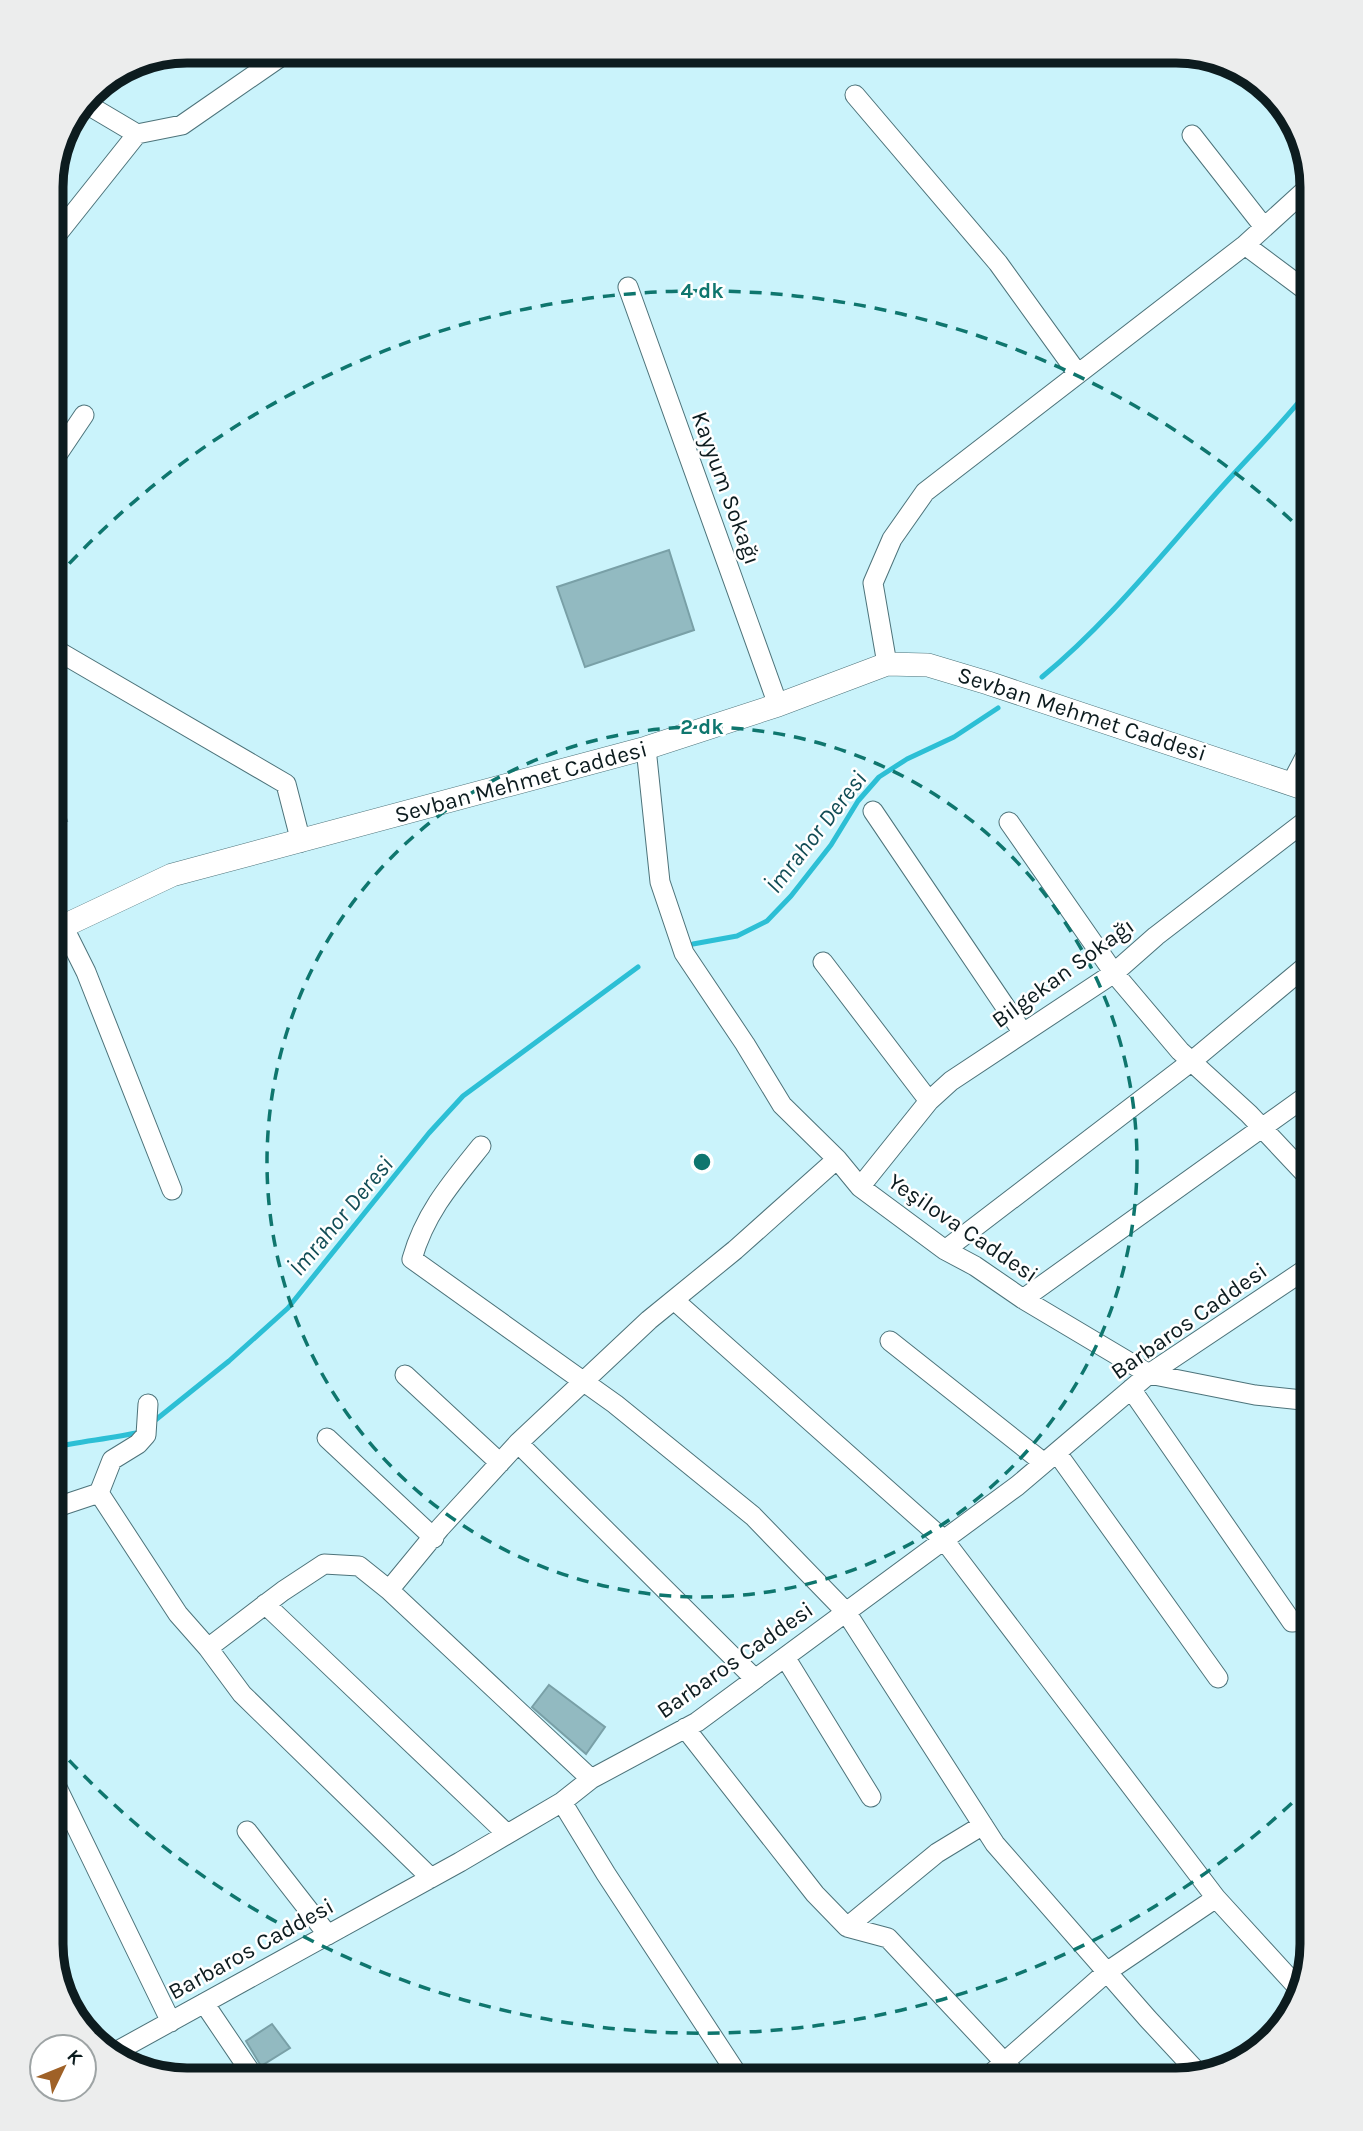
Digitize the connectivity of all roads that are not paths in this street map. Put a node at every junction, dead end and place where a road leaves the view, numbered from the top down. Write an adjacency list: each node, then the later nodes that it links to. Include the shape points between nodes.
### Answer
1 (272, 63): 4 (street, via 182,125)
2 (855, 95): 12 (street, via 998,263)
3 (92, 107): 4 (street)
4 (136, 134): 7 (street)
5 (1192, 135): 8 (street)
6 (1300, 194): 8 (street)
7 (63, 227)
8 (1264, 227): 9 (street)
9 (1245, 245): 10 (street); 12 (street)
10 (1300, 286)
11 (628, 287): 17 (street, Kayyum Sokağı)
12 (1078, 374): 16 (street, via 925,492 892,539 873,583)
13 (84, 415): 14 (street)
14 (63, 446)
15 (63, 655): 23 (street, via 286,784)
16 (887, 664): 17 (main road, Sevban Mehmet Caddesi); 19 (main road, Sevban Mehmet Caddesi, via 928,665)
17 (778, 705): 18 (main road, Sevban Mehmet Caddesi)
18 (646, 748): 23 (main road, Sevban Mehmet Caddesi); 35 (street, Yeşilova Caddesi, via 660,882 684,953 782,1105)
19 (1300, 785)
20 (873, 811): 29 (street)
21 (1009, 822): 28 (street)
22 (1300, 825): 28 (street, Bilgekan Sokağı)
23 (301, 842): 24 (main road, Sevban Mehmet Caddesi, via 172,875)
24 (63, 926)
25 (63, 938): 38 (street, via 86,972)
26 (823, 962): 31 (street)
27 (1300, 971): 30 (street)
28 (1114, 973): 29 (street, Bilgekan Sokağı); 30 (street)
29 (1023, 1032): 31 (street, Bilgekan Sokağı)
30 (1192, 1061): 33 (street); 39 (street)
31 (929, 1101): 37 (street, Bilgekan Sokağı)
32 (1300, 1101): 33 (street)
33 (1263, 1129): 36 (street); 41 (street)
34 (481, 1146): 46 (street, via 438,1199 412,1259)
35 (837, 1159): 37 (street, Yeşilova Caddesi); 42 (street)
36 (1300, 1168)
37 (860, 1187): 39 (street, Yeşilova Caddesi)
38 (172, 1190)
39 (946, 1250): 41 (street, Yeşilova Caddesi)
40 (1300, 1273): 44 (street, Barbaros Caddesi)
41 (1023, 1299): 44 (street, Yeşilova Caddesi)
42 (674, 1300): 46 (street); 57 (street)
43 (890, 1341): 52 (street)
44 (1149, 1374): 47 (street, Barbaros Caddesi); 48 (street, Yeşilova Caddesi)
45 (405, 1375): 53 (street)
46 (585, 1382): 51 (street); 60 (street, via 753,1516)
47 (1131, 1389): 52 (street, Barbaros Caddesi); 61 (street, via 1292,1622)
48 (1300, 1400)
49 (148, 1417): 54 (street, via 138,1444 109,1464)
50 (327, 1438): 56 (street)
51 (518, 1443): 53 (street); 65 (street)
52 (1050, 1458): 57 (street, Barbaros Caddesi); 64 (street)
53 (500, 1463): 56 (street)
54 (99, 1493): 55 (street); 62 (street, via 178,1614)
55 (63, 1505)
56 (434, 1538): 58 (street)
57 (944, 1540): 60 (street, Barbaros Caddesi); 75 (street)
58 (389, 1590): 59 (street, via 359,1566 324,1564); 67 (street)
59 (265, 1604): 62 (street); 73 (street)
60 (846, 1612): 63 (street, Barbaros Caddesi); 71 (street)
61 (1300, 1621)
62 (208, 1648): 74 (street, via 242,1694)
63 (785, 1657): 65 (street, Barbaros Caddesi); 68 (street)
64 (1218, 1678)
65 (755, 1679): 66 (street, Barbaros Caddesi)
66 (685, 1728): 67 (street, Barbaros Caddesi); 76 (street, via 815,1894)
67 (591, 1779): 70 (street, Barbaros Caddesi)
68 (872, 1797)
69 (63, 1800): 81 (street)
70 (562, 1802): 73 (street, Barbaros Caddesi); 86 (street)
71 (983, 1825): 76 (street, via 937,1853); 78 (street)
72 (247, 1831): 77 (street)
73 (507, 1834): 74 (street, Barbaros Caddesi)
74 (431, 1878): 77 (street, Barbaros Caddesi)
75 (1216, 1898): 78 (street); 79 (street)
76 (847, 1927): 83 (street, via 888,1938)
77 (328, 1935): 80 (street, Barbaros Caddesi)
78 (1108, 1971): 83 (street); 84 (street)
79 (1294, 1983)
80 (204, 2003): 81 (street, Barbaros Caddesi); 85 (street)
81 (171, 2022): 82 (street, Barbaros Caddesi)
82 (123, 2050)
83 (1006, 2062): 87 (street); 88 (street)
84 (1192, 2067)
85 (248, 2068)
86 (733, 2068)
87 (999, 2068)
88 (1011, 2068)

